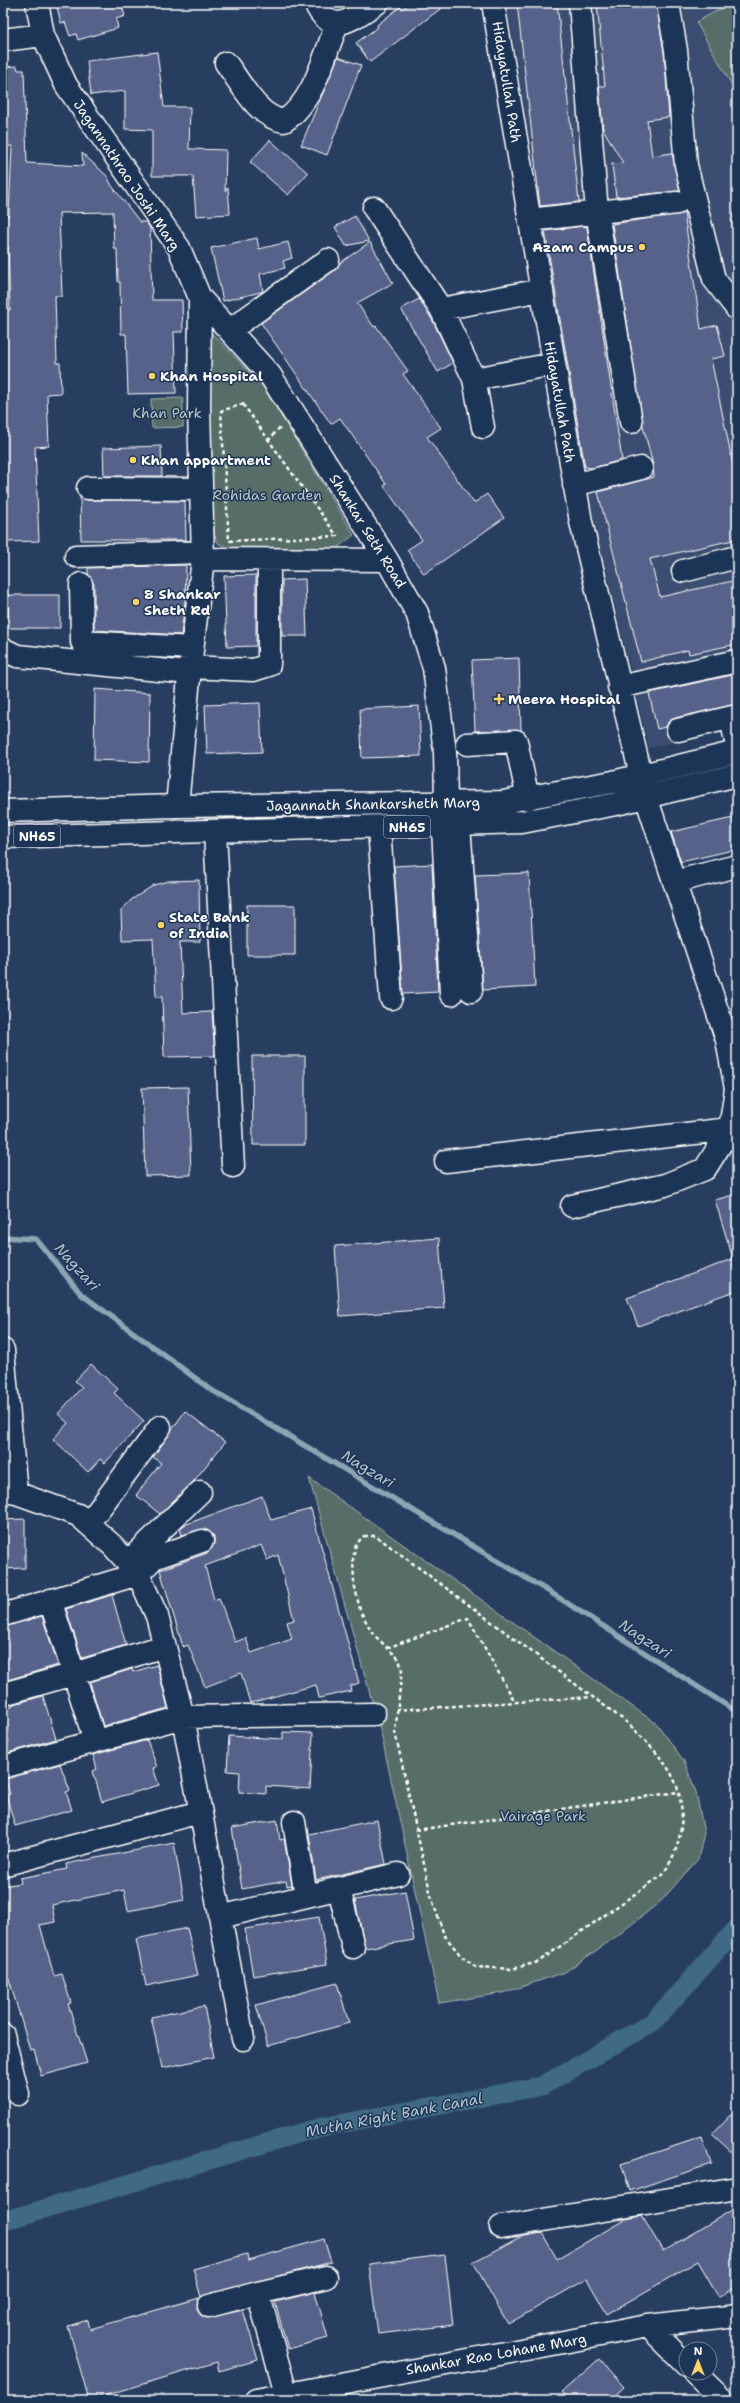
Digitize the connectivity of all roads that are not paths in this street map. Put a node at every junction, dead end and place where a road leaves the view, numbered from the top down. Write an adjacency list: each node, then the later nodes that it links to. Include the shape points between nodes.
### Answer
1 (37, 3): 8 (main road, Jagannathrao Joshi Marg)
2 (315, 3): 7 (main road, via 321,16)
3 (377, 3): 7 (main road, via 346,22)
4 (494, 3): 14 (main road, Hidayatullah Path)
5 (580, 3): 13 (main road)
6 (668, 3): 19 (main road, via 676,50 686,165 714,279)
7 (337, 24): 10 (main road, via 304,101 296,114 284,121 273,120 262,110)
8 (43, 35): 9 (main road); 17 (main road, Jagannathrao Joshi Marg, via 66,85 178,248)
9 (3, 40)
10 (226, 63)
11 (677, 204): 13 (main road)
12 (374, 208): 18 (main road)
13 (597, 212): 14 (main road); 24 (main road)
14 (530, 220): 16 (main road, Hidayatullah Path)
15 (328, 260): 20 (main road)
16 (542, 290): 18 (main road); 21 (main road, Hidayatullah Path)
17 (200, 298): 20 (main road, Shankar Seth Road); 29 (main road, Jagannathrao Joshi Marg)
18 (441, 309): 22 (main road)
19 (737, 309)
20 (230, 330): 34 (main road, Shankar Seth Road, via 270,374)
21 (554, 364): 22 (main road); 27 (main road, Hidayatullah Path)
22 (474, 379): 25 (main road)
23 (190, 401): 29 (main road)
24 (631, 422)
25 (483, 427)
26 (641, 468): 27 (main road)
27 (574, 485): 40 (main road, Hidayatullah Path)
28 (88, 488): 29 (main road)
29 (195, 489): 31 (main road, Jagannathrao Joshi Marg)
30 (76, 556): 31 (main road)
31 (203, 556): 33 (main road); 39 (main road, Jagannathrao Joshi Marg)
32 (737, 558): 35 (main road)
33 (269, 560): 34 (main road); 39 (main road, via 269,665 253,670)
34 (387, 560): 50 (main road, Shankar Seth Road, via 417,613 434,668 445,752)
35 (683, 571)
36 (81, 584): 39 (main road, via 82,642)
37 (3, 649): 39 (main road, via 17,656)
38 (737, 661): 40 (main road)
39 (190, 662): 51 (main road, Jagannathrao Joshi Marg)
40 (619, 687): 46 (main road, Hidayatullah Path)
41 (734, 717): 42 (main road); 44 (main road)
42 (678, 730)
43 (467, 744): 49 (main road, via 516,741)
44 (737, 746)
45 (737, 752): 46 (main road, Jagannath Shankarsheth Marg / NH65)
46 (640, 775): 48 (main road, Hidayatullah Path); 49 (main road, Jagannath Shankarsheth Marg / NH65)
47 (737, 775): 48 (main road, Jagannath Shankarsheth Marg / NH65)
48 (646, 797): 53 (main road, Jagannath Shankarsheth Marg / NH65); 59 (main road, Hidayatullah Path)
49 (524, 800): 50 (main road, Jagannath Shankarsheth Marg / NH65); 53 (main road)
50 (446, 803): 51 (main road, Jagannath Shankarsheth Marg / NH65)
51 (177, 806): 52 (main road, Jagannath Shankarsheth Marg / NH65)
52 (3, 811)
53 (522, 822): 54 (main road, Jagannath Shankarsheth Marg / NH65)
54 (451, 826): 55 (main road, Jagannath Shankarsheth Marg / NH65); 60 (main road)
55 (379, 828): 56 (main road, Jagannath Shankarsheth Marg / NH65); 61 (main road)
56 (215, 832): 57 (main road, Jagannath Shankarsheth Marg / NH65); 65 (main road)
57 (3, 837)
58 (737, 866): 59 (main road)
59 (674, 882): 62 (main road, Hidayatullah Path, via 727,1040)
60 (461, 993)
61 (391, 998)
62 (737, 1089): 63 (main road, Hidayatullah Path)
63 (733, 1138): 64 (main road); 66 (main road, via 705,1169 665,1184)
64 (446, 1161)
65 (233, 1166)
66 (572, 1206)
67 (3, 1350): 69 (main road)
68 (160, 1427): 71 (main road)
69 (10, 1492): 71 (main road, via 78,1515)
70 (200, 1492): 73 (main road)
71 (88, 1524): 73 (main road, via 112,1544)
72 (202, 1541): 73 (main road)
73 (133, 1568): 74 (main road); 76 (main road, via 157,1616)
74 (50, 1600): 75 (main road); 77 (main road)
75 (3, 1614)
76 (164, 1646): 77 (main road); 80 (main road)
77 (74, 1674): 78 (main road); 81 (main road)
78 (3, 1694)
79 (374, 1714): 80 (main road)
80 (182, 1717): 81 (main road); 83 (main road)
81 (95, 1741): 82 (main road)
82 (3, 1766)
83 (200, 1812): 85 (main road); 89 (main road)
84 (294, 1822): 88 (main road)
85 (3, 1865)
86 (398, 1874): 87 (main road)
87 (339, 1888): 88 (main road); 90 (main road)
88 (306, 1896): 89 (main road)
89 (220, 1917): 92 (main road)
90 (353, 1947)
91 (3, 2035): 93 (main road)
92 (242, 2039)
93 (18, 2094)
94 (737, 2188): 95 (main road)
95 (502, 2227)
96 (326, 2276): 97 (main road)
97 (258, 2293): 98 (main road); 103 (main road)
98 (209, 2306)
99 (737, 2316): 100 (main road, Shankar Rao Lohane Marg)
100 (648, 2326): 101 (main road); 103 (main road, Shankar Rao Lohane Marg)
101 (678, 2356)
102 (703, 2381): 105 (main road)
103 (291, 2396): 104 (main road, Shankar Rao Lohane Marg)
104 (256, 2400)
105 (723, 2400)

